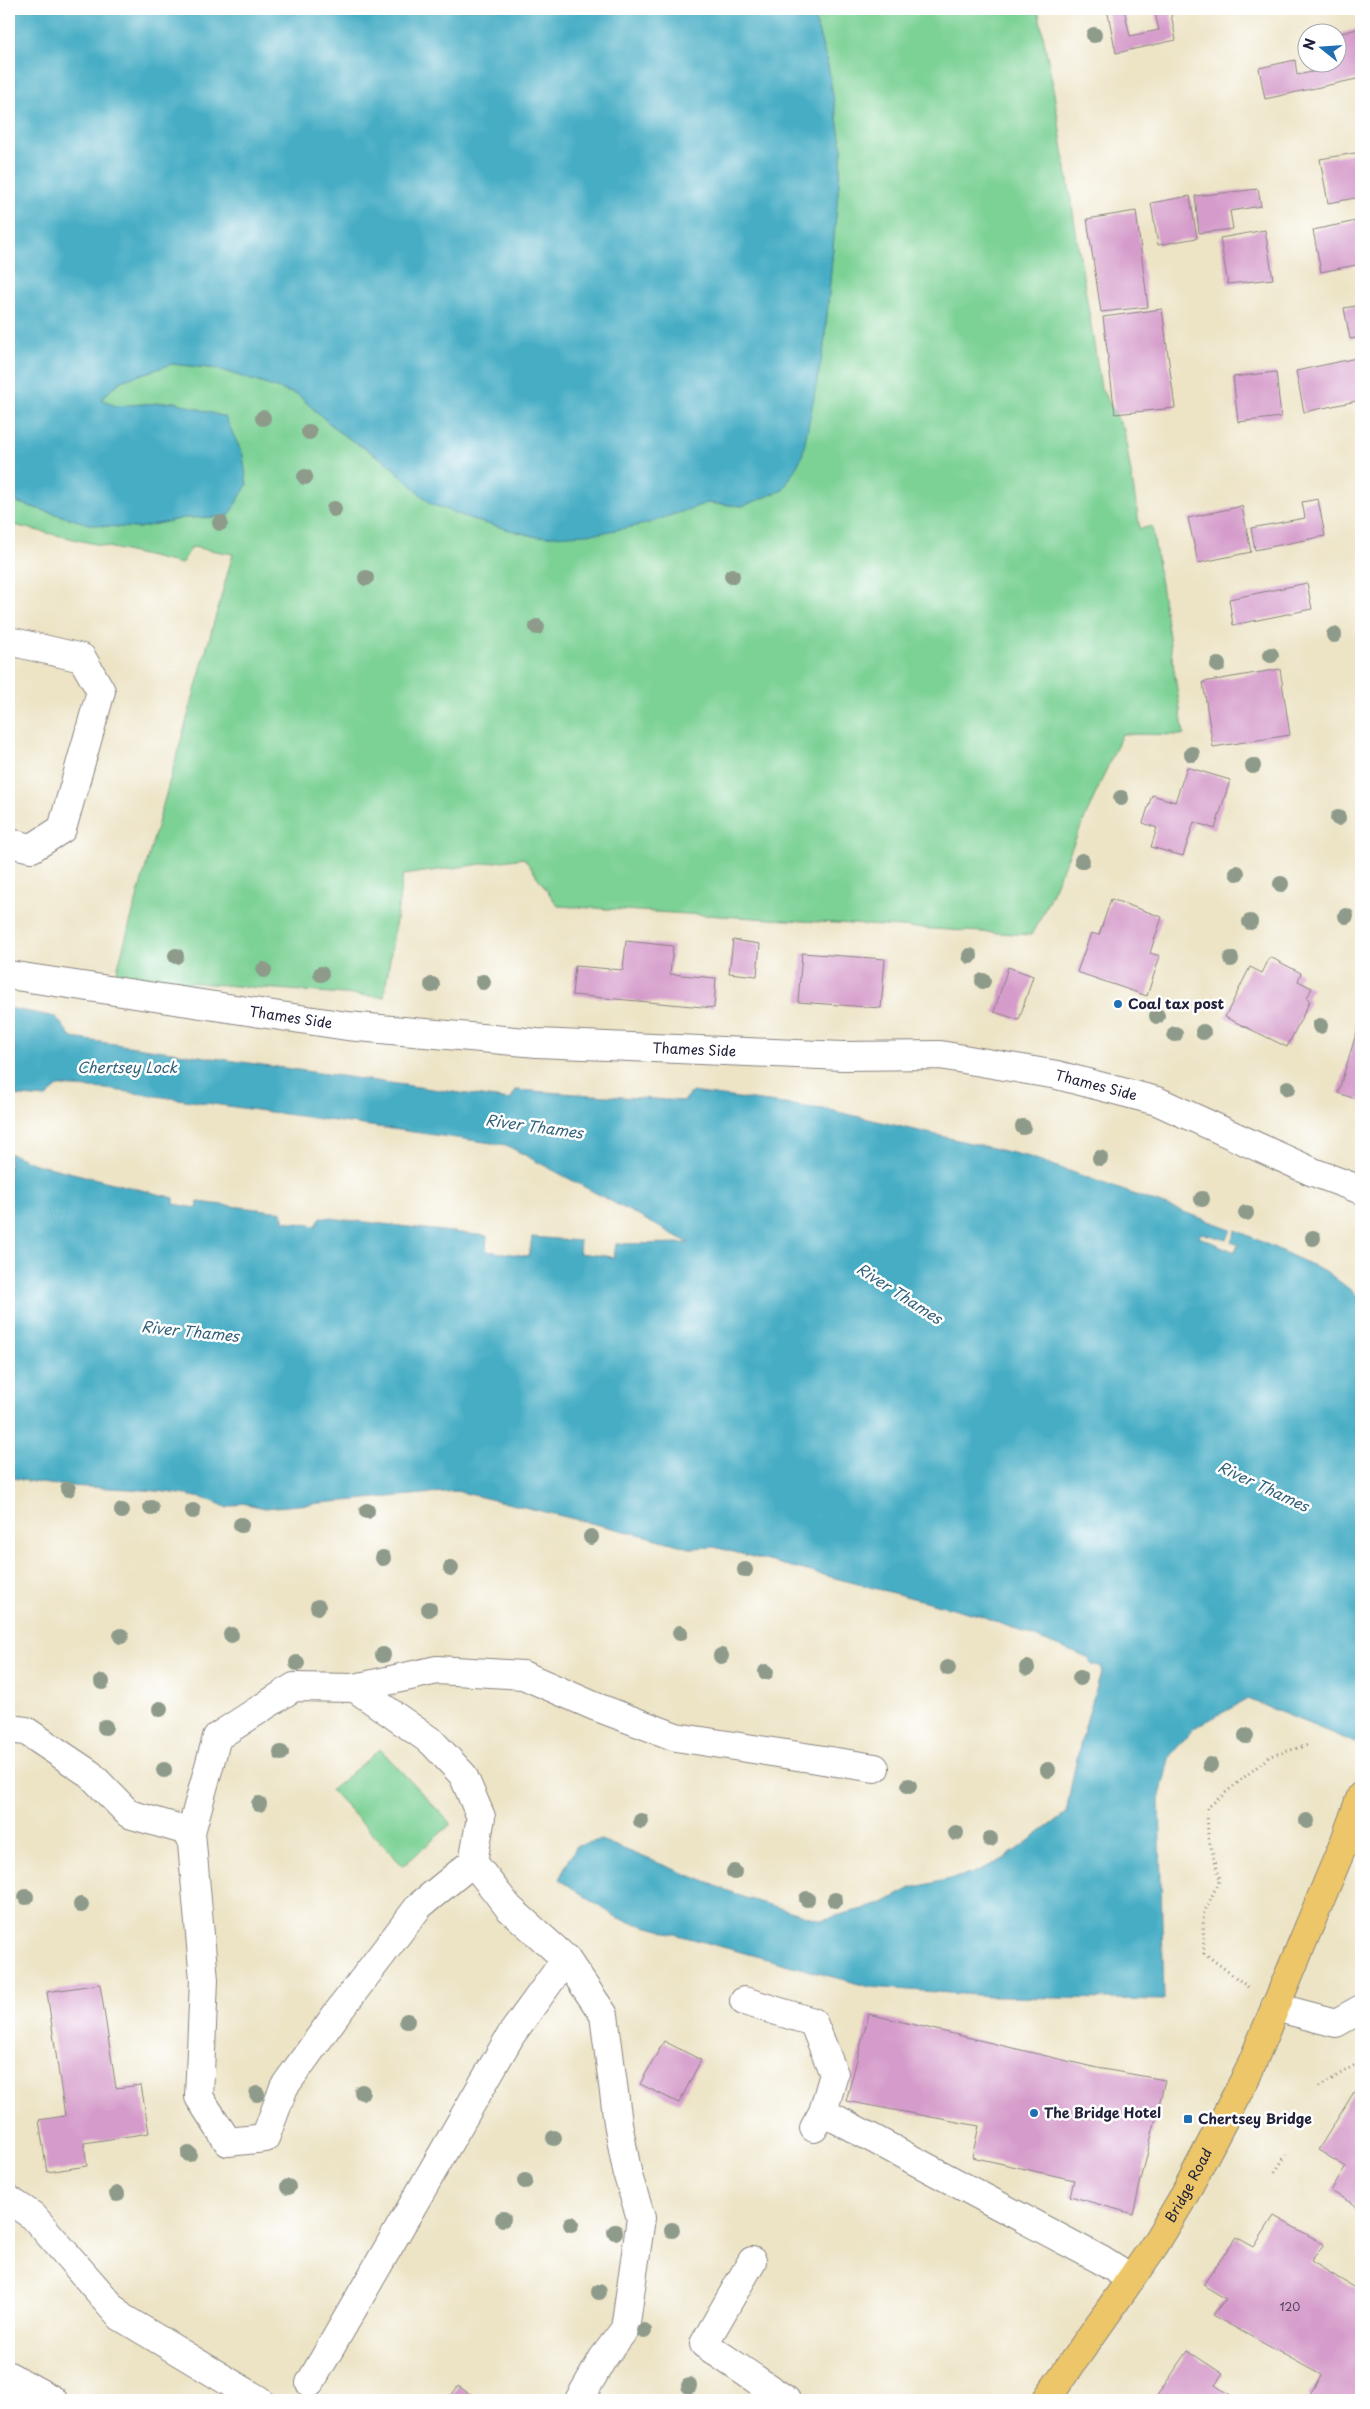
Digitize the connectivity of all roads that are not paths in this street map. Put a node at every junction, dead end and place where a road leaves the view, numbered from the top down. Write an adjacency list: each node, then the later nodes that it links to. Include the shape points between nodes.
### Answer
1 (9, 640): 2 (street, via 82,658 101,691 62,829 32,848)
2 (9, 843)
3 (9, 975): 4 (street, Thames Side, via 347,1026 544,1044 843,1056 940,1056 1056,1075 1157,1101)
4 (1361, 1190)
5 (355, 1688): 7 (street, via 437,1670 523,1676 676,1737); 9 (street, via 294,1687 217,1737); 10 (street, via 432,1742 463,1775 480,1817)
6 (9, 1729): 9 (street, via 26,1731 90,1774 129,1814)
7 (875, 1768)
8 (1361, 1796): 12 (main road, Bridge Road, via 1344,1843)
9 (191, 1832): 10 (street, via 204,1980 199,2097 228,2142 265,2138 284,2087 338,2012 419,1906)
10 (473, 1862): 11 (street, via 509,1908)
11 (566, 1959): 19 (street, via 510,2035); 22 (street, via 604,2015 618,2123 628,2176 641,2218 624,2329)
12 (1264, 1999): 14 (street, via 1336,2023); 17 (main road, Bridge Road, via 1247,2076 1180,2201)
13 (744, 2001): 17 (street, via 813,2022 834,2074 819,2120 1101,2260)
14 (1361, 2009)
15 (9, 2200): 21 (street, via 33,2216 122,2317)
16 (752, 2261): 23 (street, via 704,2344)
17 (1131, 2278): 24 (main road, Bridge Road)
18 (9, 2376): 20 (street)
19 (310, 2383)
20 (53, 2400)
21 (259, 2400)
22 (579, 2400)
23 (786, 2400)
24 (1046, 2400)

